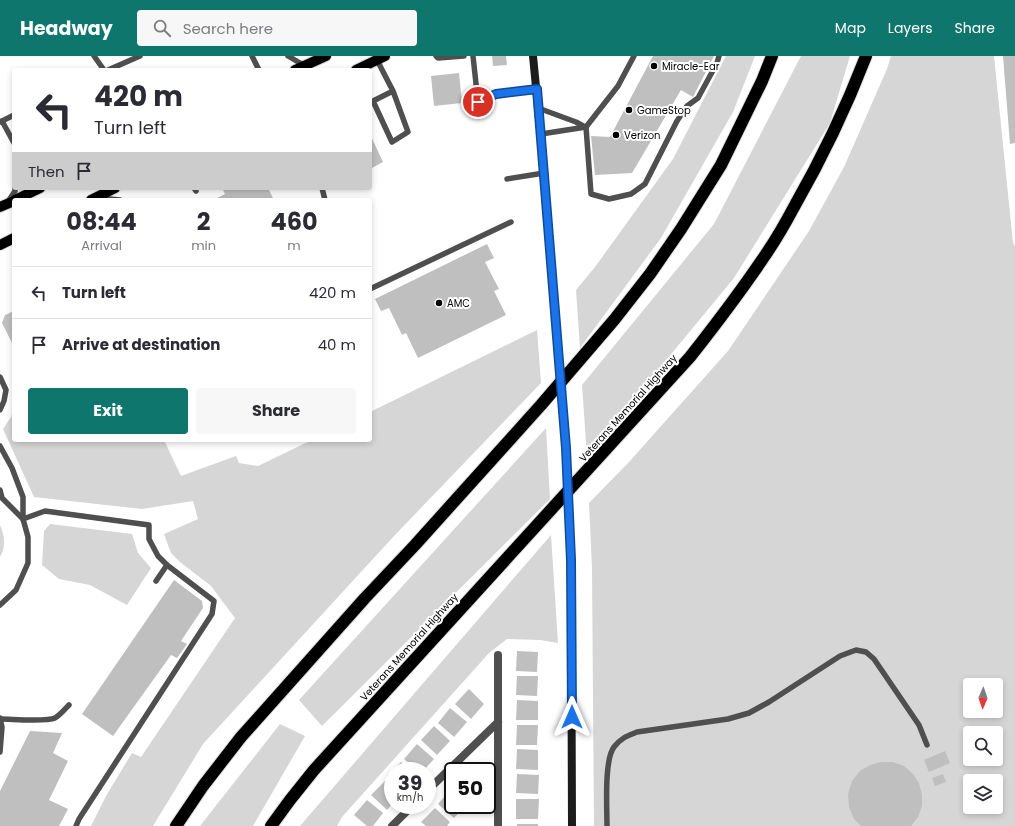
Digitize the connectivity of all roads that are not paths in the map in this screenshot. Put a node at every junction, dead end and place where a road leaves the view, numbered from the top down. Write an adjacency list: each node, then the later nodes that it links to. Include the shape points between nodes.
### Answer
1 (94, 56): 15 (lane)
2 (140, 56): 16 (lane)
3 (252, 56): 17 (lane)
4 (288, 56): 18 (lane)
5 (326, 56): 19 (main road)
6 (436, 56): 7 (lane)
7 (464, 56)
8 (473, 56): 21 (lane, via 478,102 496,94)
9 (533, 56): 21 (main road)
10 (634, 56): 26 (lane, via 618,86)
11 (719, 56): 26 (lane, via 698,98 687,106 677,121 645,184 631,194 610,199 591,194)
12 (772, 56): 58 (highway, via 721,165 650,274 541,405 241,737)
13 (866, 56): 59 (highway, Veterans Memorial Highway, via 810,180 765,256 728,308 690,357 314,770)
14 (381, 58): 20 (main road); 22 (lane)
15 (103, 68)
16 (113, 68)
17 (258, 68)
18 (301, 68)
19 (304, 68)
20 (360, 68)
21 (537, 89): 23 (main road)
22 (393, 91): 22 (lane, via 408,132 392,142 373,101)
23 (538, 108): 26 (lane); 27 (main road)
24 (12, 116): 25 (lane)
25 (1, 121): 28 (lane)
26 (586, 127): 27 (lane)
27 (541, 134): 29 (main road)
28 (12, 140)
29 (544, 173): 30 (lane); 62 (main road, bridge, via 566,448 571,560)
30 (507, 179)
31 (15, 190): 36 (lane)
32 (36, 190): 34 (main road)
33 (111, 190): 35 (main road)
34 (19, 198)
35 (95, 198)
36 (7, 204)
37 (511, 222): 40 (lane)
38 (12, 239): 39 (main road)
39 (0, 245)
40 (372, 287)
41 (0, 377): 42 (lane, via 6,390)
42 (0, 410)
43 (0, 446): 45 (lane, via 23,497)
44 (0, 490): 45 (lane, via 2,498)
45 (23, 518): 46 (lane, via 45,511 149,525 149,539 158,556); 48 (lane, via 28,537 28,563 16,590)
46 (167, 565): 47 (lane); 57 (lane, via 214,601 212,614)
47 (156, 581)
48 (0, 605)
49 (498, 655): 52 (street)
50 (69, 705): 51 (lane, via 58,715 45,720)
51 (0, 718): 54 (lane)
52 (498, 722): 55 (street); 61 (street)
53 (927, 744): 63 (lane, via 919,725 874,659 866,652 856,650 840,656 749,713 728,719 625,736 614,747 609,757)
54 (0, 752)
55 (436, 782)
56 (404, 814): 60 (street)
57 (76, 826)
58 (176, 826)
59 (271, 826)
60 (392, 826)
61 (498, 826)
62 (572, 826)
63 (607, 826)

